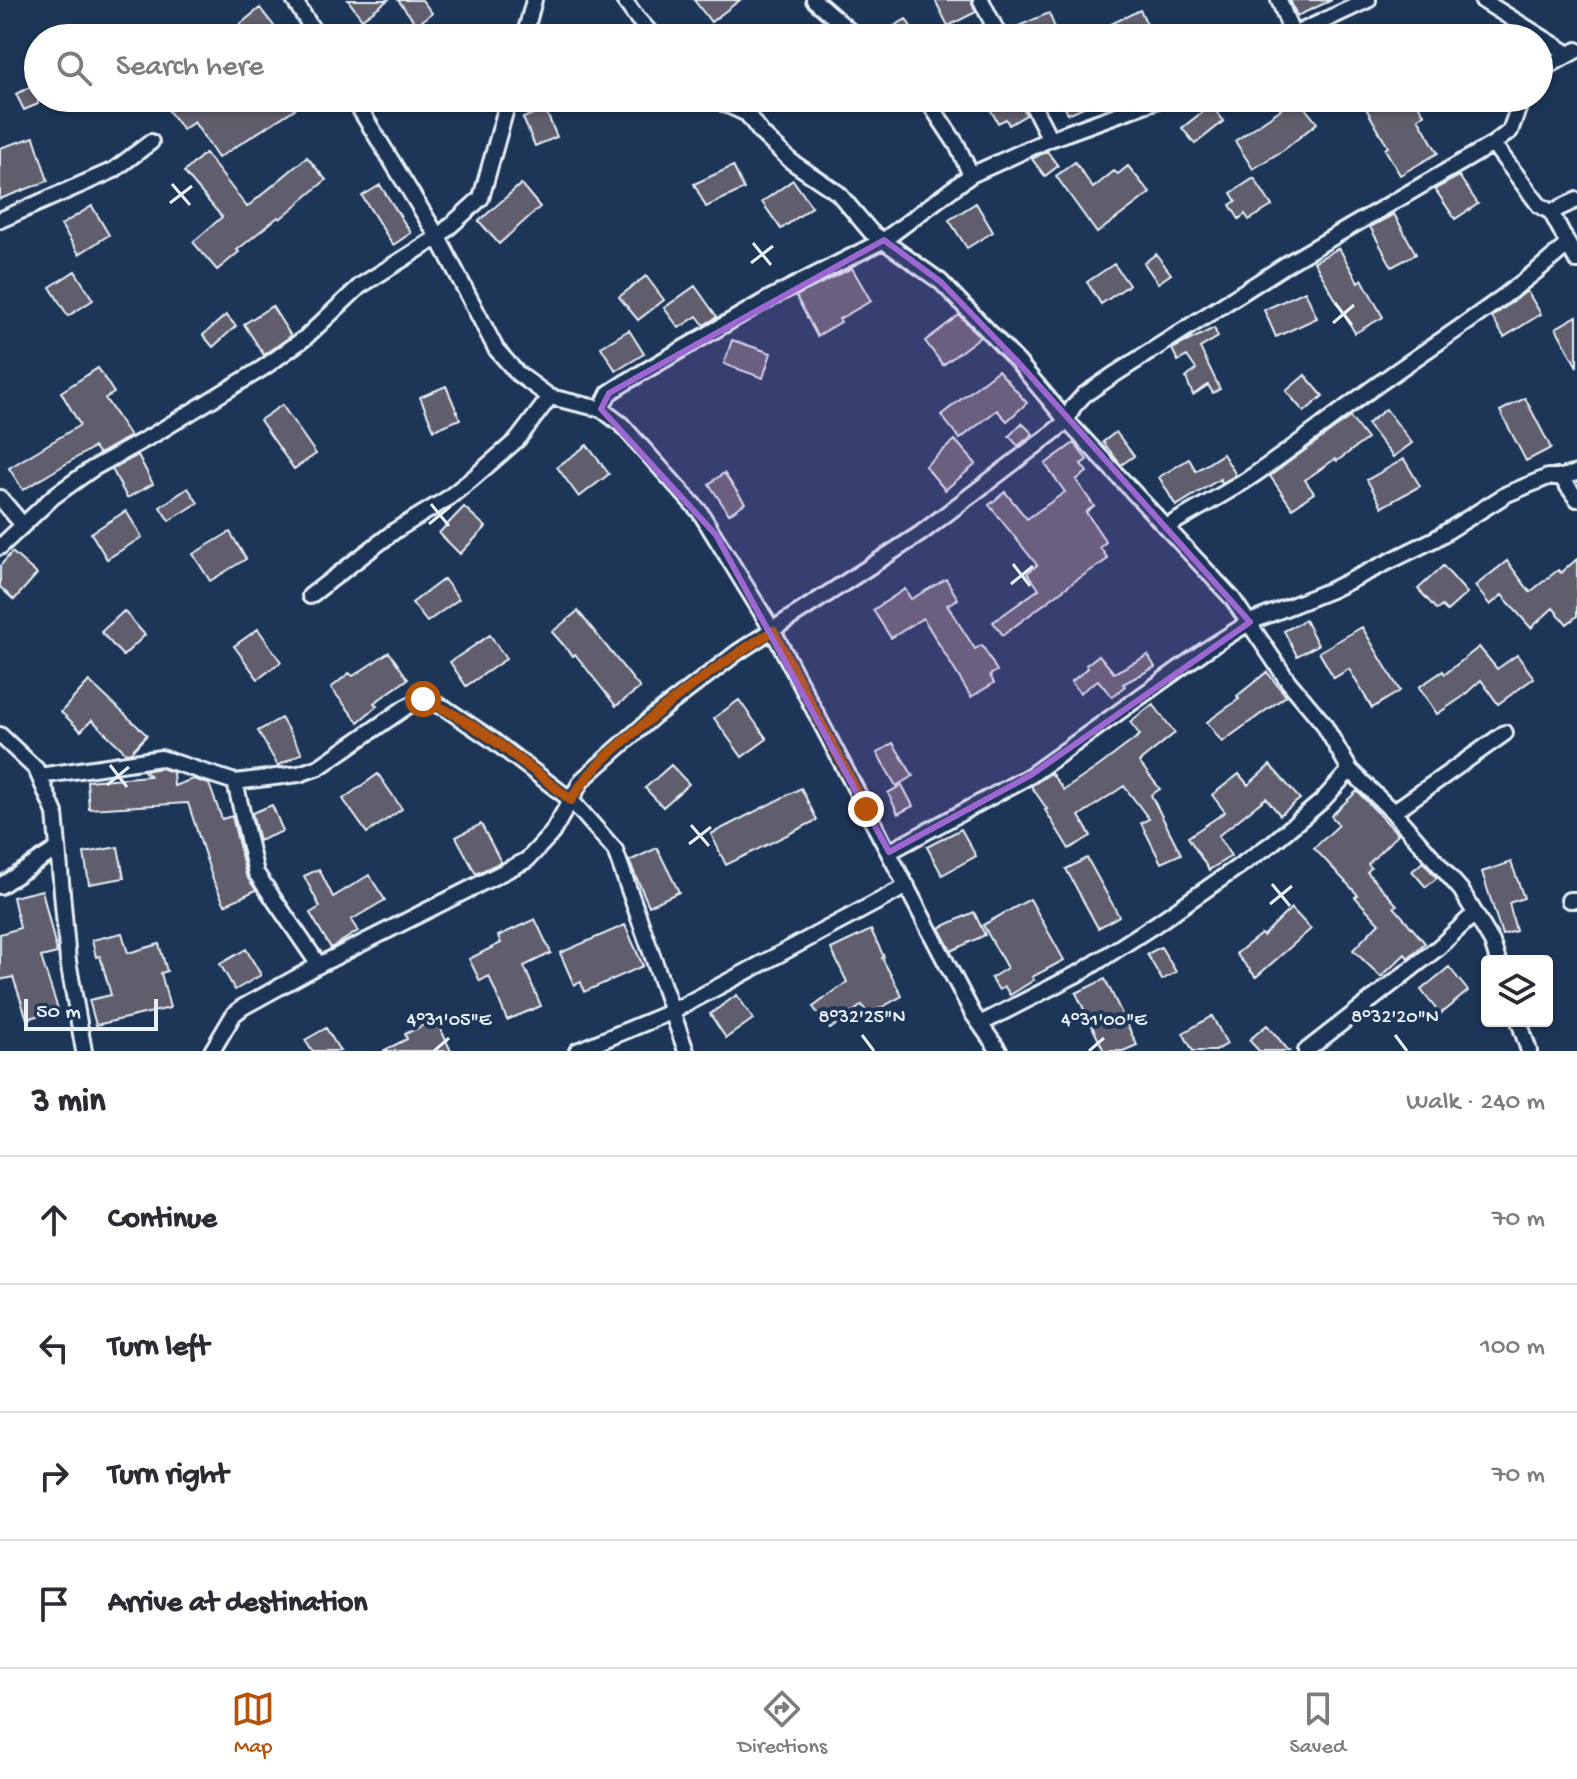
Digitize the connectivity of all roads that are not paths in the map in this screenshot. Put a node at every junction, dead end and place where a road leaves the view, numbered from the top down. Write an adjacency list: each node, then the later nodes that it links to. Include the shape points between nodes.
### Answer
1 (294, 0): 9 (street)
2 (534, 0): 10 (street)
3 (624, 0): 11 (street)
4 (814, 0): 12 (street)
5 (981, 0): 13 (street)
6 (1279, 0): 14 (street)
7 (1368, 0): 15 (street)
8 (1482, 0): 16 (street)
9 (309, 24)
10 (528, 24)
11 (644, 24)
12 (842, 24)
13 (993, 24)
14 (1286, 24)
15 (1317, 24)
16 (1514, 24)
17 (1553, 44): 18 (street)
18 (1573, 52): 19 (street)
19 (1553, 63)
20 (362, 112): 34 (street)
21 (505, 112): 34 (street, via 481,198)
22 (743, 112): 35 (street)
23 (935, 112): 30 (street)
24 (1036, 112): 27 (street)
25 (1124, 112): 27 (street)
26 (1517, 112): 29 (street, via 1510,131)
27 (1050, 139): 30 (street)
28 (151, 142): 33 (street, via 114,170)
29 (1493, 144): 32 (street, via 1539,205); 40 (street, via 1290,262 1112,376 1084,395)
30 (971, 175): 35 (street)
31 (1577, 200): 32 (street)
32 (1551, 212): 36 (street)
33 (0, 220)
34 (438, 237): 38 (street, via 496,349); 45 (street, via 360,286 305,338 263,368 92,469)
35 (884, 240): 39 (street, via 770,298 626,382 609,393); 40 (street, via 941,282)
36 (1568, 244): 37 (street); 46 (street, via 1482,313 1285,453)
37 (1577, 261)
38 (550, 397): 39 (street); 48 (street, via 518,439 472,479)
39 (601, 409): 50 (street, via 621,424 700,512)
40 (1067, 421): 46 (street); 50 (street, via 920,534)
41 (1577, 473): 42 (street)
42 (1561, 477): 44 (street); 49 (street, via 1507,494 1435,539)
43 (0, 498): 45 (street)
44 (1577, 499)
45 (23, 525): 47 (street)
46 (1166, 527): 49 (street)
47 (0, 547)
48 (310, 596)
49 (1250, 622): 53 (street); 59 (street, via 1031,775)
50 (773, 631): 56 (street, via 654,716 582,780); 59 (street)
51 (1505, 733): 57 (street)
52 (0, 735): 54 (street)
53 (1350, 770): 57 (street); 66 (street, via 1271,844 1167,917 1083,971)
54 (39, 776): 55 (street, via 161,758); 58 (street, via 55,813)
55 (235, 782): 56 (street, via 319,767 423,699 491,739); 64 (street, via 256,873)
56 (571, 800): 64 (street, via 552,833 527,860); 65 (street, via 615,850)
57 (1393, 812): 62 (street, via 1461,890)
58 (57, 849): 60 (street); 68 (street)
59 (889, 852): 61 (street)
60 (0, 886)
61 (907, 886): 65 (street); 66 (street)
62 (1474, 914): 63 (street); 73 (street)
63 (1496, 955)
64 (319, 965): 69 (street, via 234,1014)
65 (671, 1012): 70 (street); 71 (street)
66 (980, 1024): 72 (street)
67 (1527, 1046): 74 (street)
68 (84, 1051)
69 (212, 1051)
70 (577, 1051)
71 (686, 1051)
72 (998, 1051)
73 (1306, 1051)
74 (1539, 1051)

